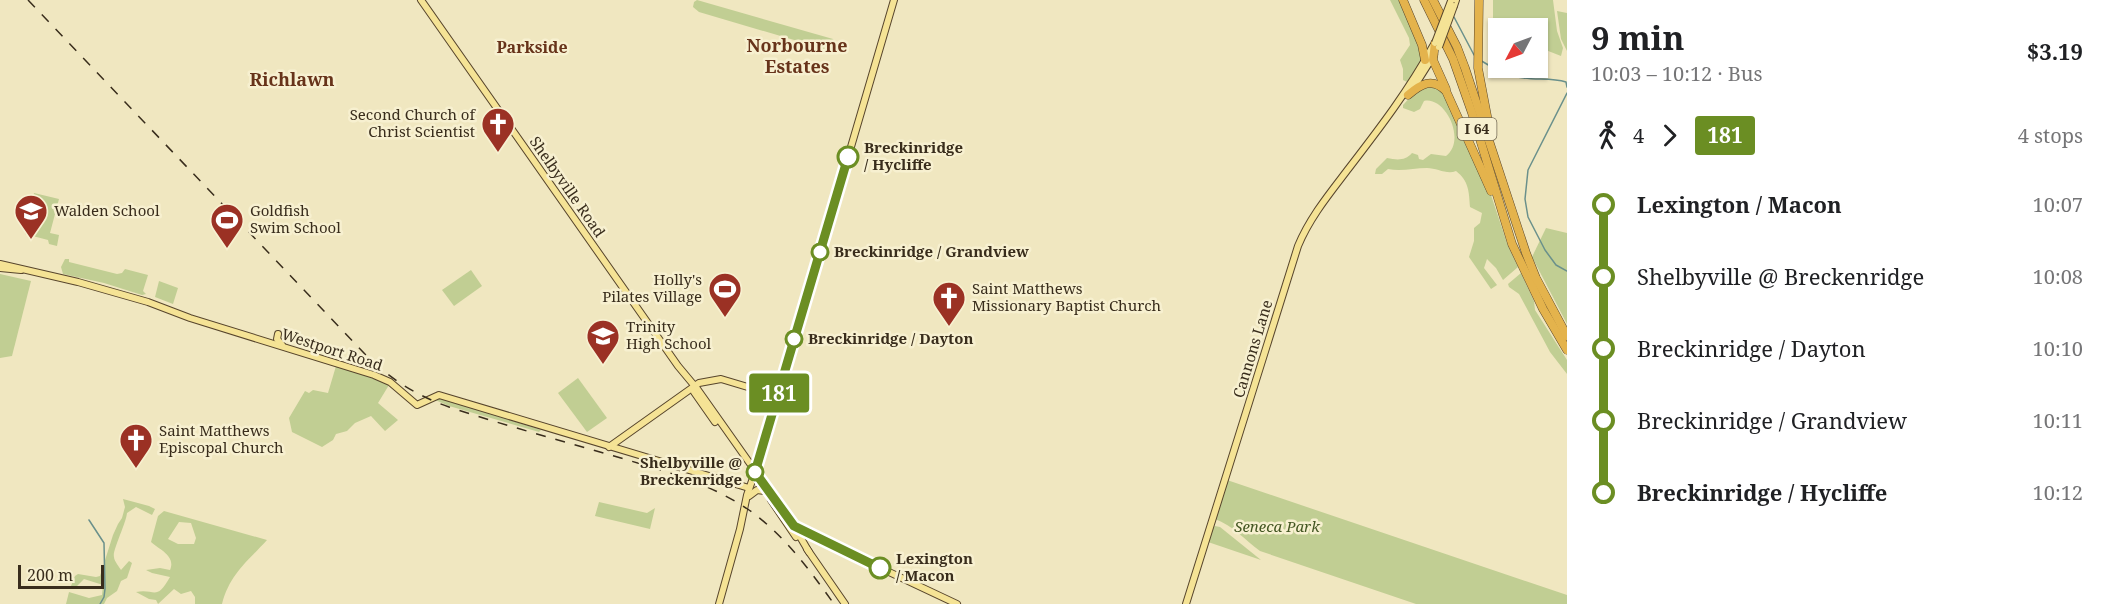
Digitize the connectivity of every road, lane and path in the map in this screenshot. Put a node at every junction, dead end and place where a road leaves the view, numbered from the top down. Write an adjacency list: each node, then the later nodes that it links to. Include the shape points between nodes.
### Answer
1 (421, 0): 20 (main road, Shelbyville Road)
2 (894, 0): 21 (main road)
3 (1403, 0): 8 (highway)
4 (1424, 0): 14 (highway, I 64, via 1453,59)
5 (1433, 0): 13 (highway, I 64, via 1457,47)
6 (1479, 0): 13 (highway, via 1478,68)
7 (1453, 2): 9 (main road, Cannons Lane, bridge)
8 (1422, 45): 9 (highway); 10 (highway)
9 (1435, 49): 10 (main road, Cannons Lane); 11 (highway, via 1433,60); 12 (main road, Cannons Lane)
10 (1425, 60): 12 (main road, Cannons Lane)
11 (1448, 93): 12 (highway, via 1432,82); 14 (highway)
12 (1406, 95): 35 (main road, Cannons Lane, via 1313,217 1298,246)
13 (1497, 164): 17 (highway, I 64, via 1529,262)
14 (1507, 229): 19 (highway, I 64, via 1521,266)
15 (0, 266): 18 (main road, Westport Road, via 92,286)
16 (278, 334): 18 (main road)
17 (1567, 336)
18 (283, 346): 22 (main road, Westport Road, via 382,378 417,405 439,395)
19 (1567, 350)
20 (694, 387): 21 (main road, via 721,379); 22 (main road); 23 (main road, Shelbyville Road, via 694,393)
21 (778, 396): 23 (main road)
22 (609, 447): 25 (main road, Westport Road)
23 (754, 474): 24 (main road, Shelbyville Road); 25 (main road); 26 (main road, Shelbyville Road)
24 (765, 491): 25 (main road); 26 (main road, Shelbyville Road)
25 (749, 492): 32 (main road)
26 (773, 499): 27 (main road, via 791,527); 31 (main road)
27 (796, 528): 28 (main road); 29 (main road); 30 (main road)
28 (808, 536): 29 (main road); 30 (main road)
29 (820, 540): 34 (main road)
30 (805, 543): 31 (main road)
31 (809, 552): 33 (main road)
32 (718, 604)
33 (845, 604)
34 (957, 604)
35 (1186, 604)

